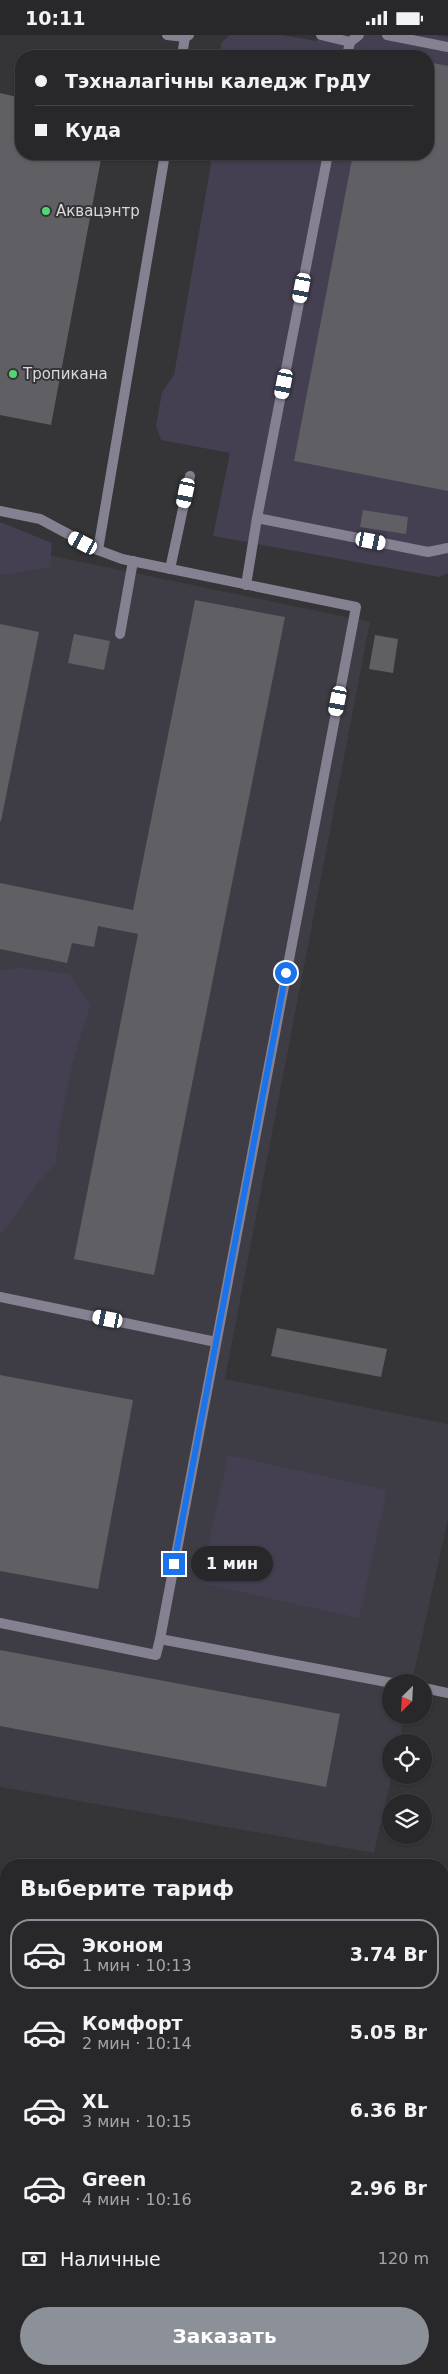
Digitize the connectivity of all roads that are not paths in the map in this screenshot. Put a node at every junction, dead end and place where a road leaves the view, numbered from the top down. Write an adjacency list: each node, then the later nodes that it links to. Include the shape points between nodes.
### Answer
1 (167, 35): 5 (lane)
2 (321, 35): 6 (lane)
3 (359, 35): 6 (lane)
4 (386, 35): 7 (lane)
5 (187, 36): 8 (lane)
6 (350, 42): 9 (lane)
7 (448, 47)
8 (184, 50)
9 (348, 50)
10 (164, 160): 16 (lane)
11 (327, 160): 14 (lane)
12 (190, 476): 18 (lane)
13 (0, 511): 16 (lane, via 40,519)
14 (258, 518): 15 (lane, via 428,552); 19 (lane)
15 (448, 548)
16 (98, 550): 17 (lane)
17 (133, 561): 18 (lane); 20 (lane)
18 (170, 569): 19 (lane)
19 (246, 585): 22 (lane, via 356,607)
20 (120, 634)
21 (0, 1297): 22 (lane)
22 (216, 1342): 24 (lane)
23 (0, 1623): 24 (lane, via 156,1655)
24 (160, 1639): 25 (lane)
25 (382, 1681)
26 (432, 1690): 27 (lane)
27 (448, 1693)

